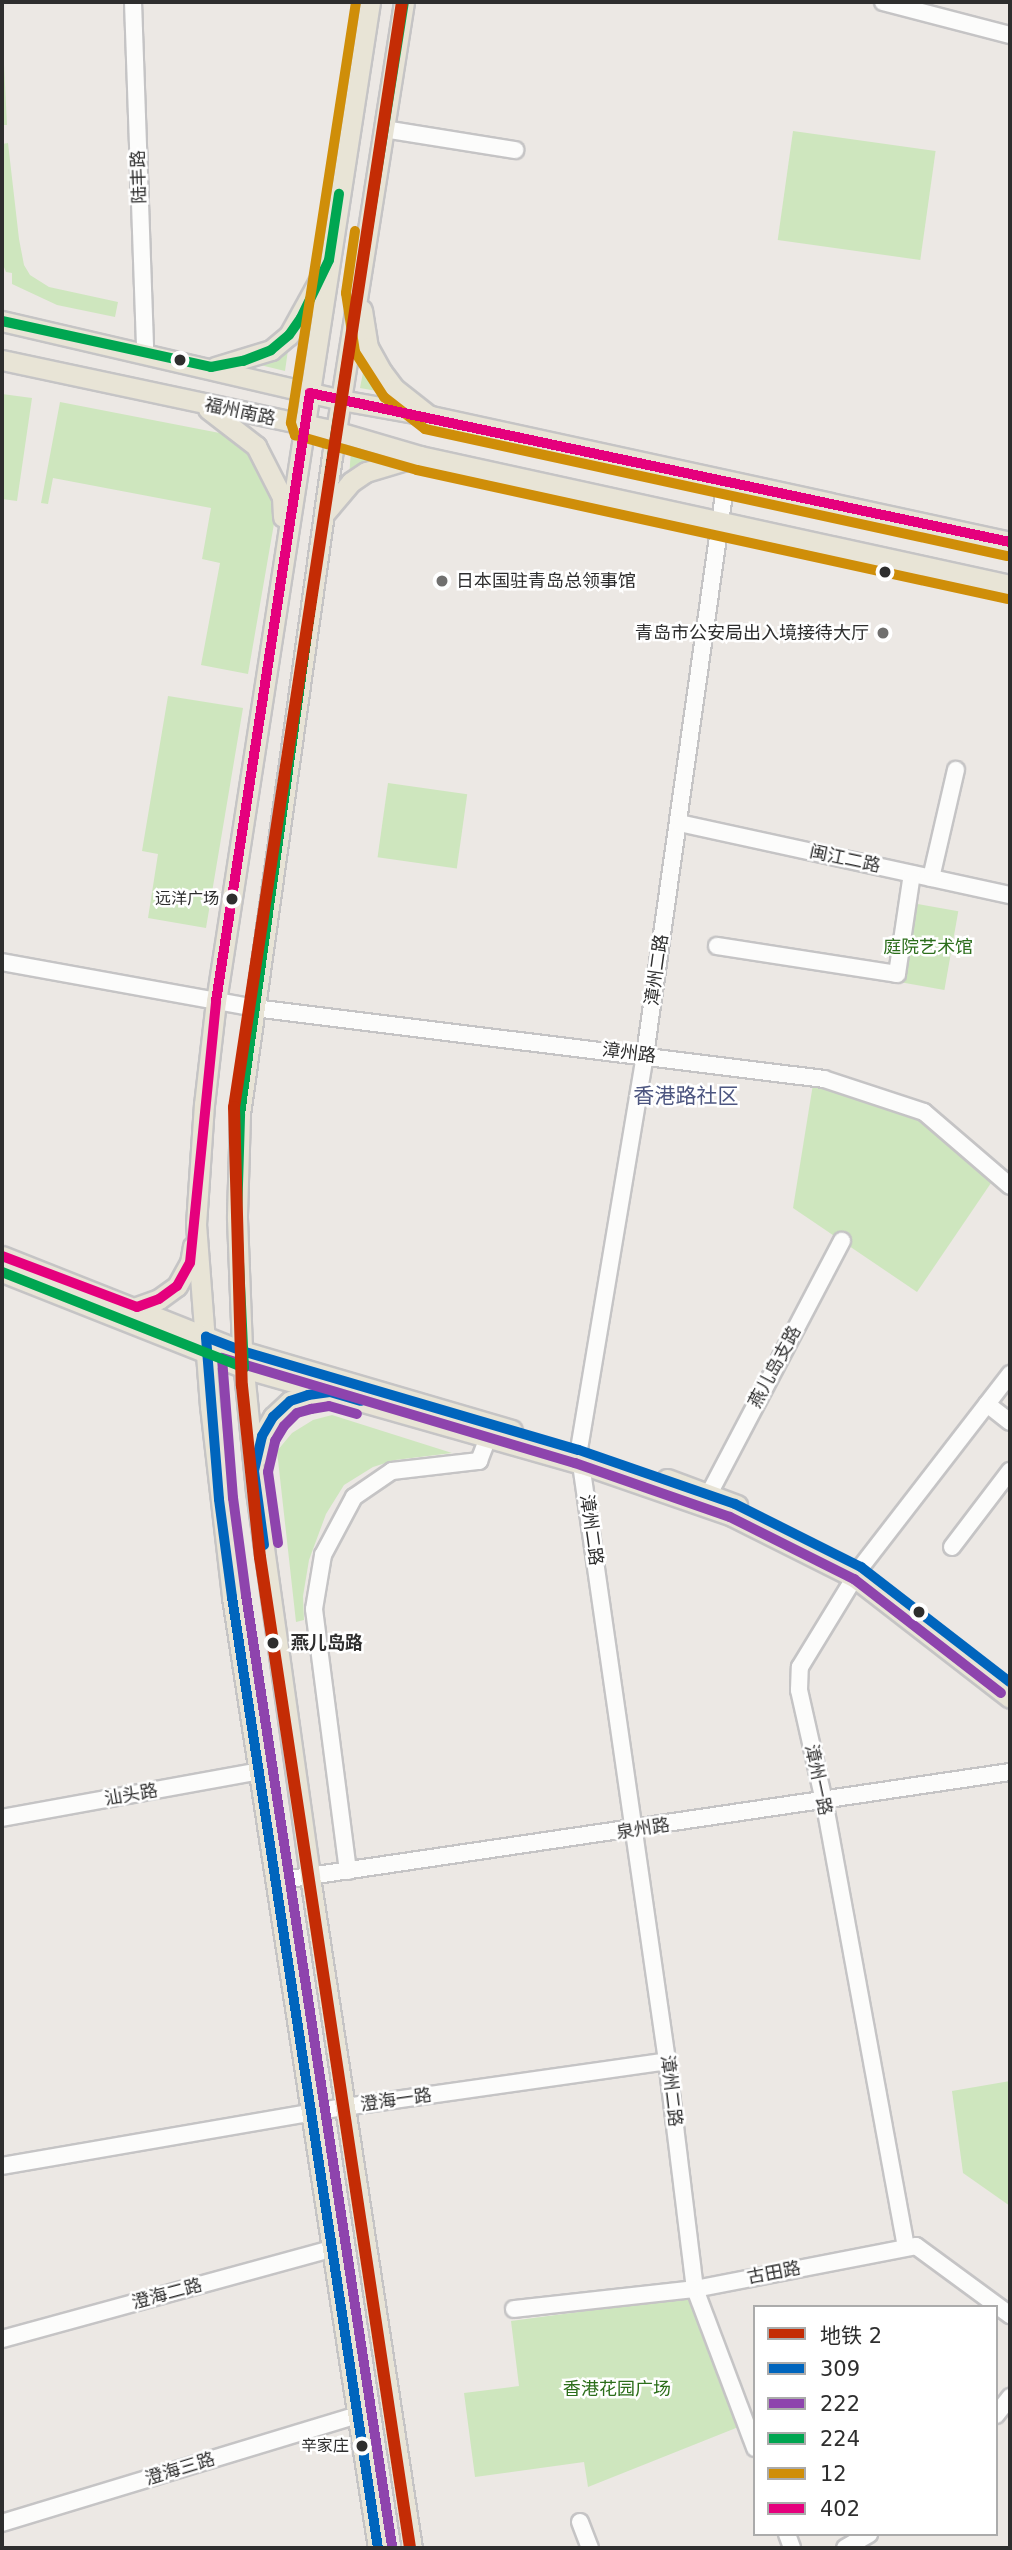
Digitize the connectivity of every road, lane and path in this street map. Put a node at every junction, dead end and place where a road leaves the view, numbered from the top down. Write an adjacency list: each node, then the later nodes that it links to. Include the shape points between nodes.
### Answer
1 (133, 2): 11 (street, 陆丰路)
2 (370, 2): 8 (main road)
3 (404, 2): 6 (main road)
4 (883, 2): 5 (street)
5 (1010, 35)
6 (384, 129): 7 (street); 9 (main road)
7 (515, 150)
8 (329, 260): 13 (main road, via 289,335 271,350); 14 (main road)
9 (360, 294): 15 (main road); 17 (main road, via 368,346 382,372 394,388)
10 (2, 321): 11 (main road, 福州南路)
11 (145, 353): 13 (main road, 福州南路)
12 (2, 360): 16 (main road, 福州南路)
13 (211, 368): 14 (main road, 福州南路)
14 (310, 393): 15 (main road, 福州南路); 18 (main road)
15 (341, 400): 17 (main road, 福州南路); 19 (main road)
16 (202, 405): 18 (main road, 福州南路); 25 (main road, via 241,432 267,463 282,497)
17 (430, 416): 21 (main road, 福州南路)
18 (305, 425): 19 (main road, 福州南路); 25 (main road)
19 (335, 431): 20 (main road, 福州南路); 22 (main road)
20 (420, 456): 22 (main road, via 366,472 351,482); 23 (main road, 福州南路)
21 (726, 480): 23 (street, 漳州二路); 24 (main road, 福州南路)
22 (324, 514): 35 (main road)
23 (720, 521): 26 (main road, 福州南路); 28 (street, 漳州二路)
24 (1007, 539)
25 (285, 541): 34 (main road)
26 (1010, 585)
27 (956, 770): 30 (street)
28 (679, 823): 29 (street, 闽江二路); 36 (street, 漳州二路)
29 (912, 874): 30 (street, 闽江二路); 32 (street, via 897,974)
30 (931, 878): 31 (street, 闽江二路)
31 (1010, 895)
32 (717, 946)
33 (2, 962): 34 (street, 漳州路)
34 (216, 1001): 35 (street, 漳州路); 38 (main road)
35 (254, 1008): 36 (street, 漳州路); 44 (main road, via 240,1114 237,1218)
36 (645, 1055): 37 (street, 漳州路, via 824,1079 924,1112); 50 (street, 漳州二路)
37 (1010, 1185)
38 (196, 1224): 42 (main road, via 190,1263 177,1286); 43 (main road)
39 (842, 1241): 53 (street, 燕儿岛支路)
40 (2, 1256): 42 (main road)
41 (2, 1272): 43 (main road)
42 (137, 1307): 43 (main road)
43 (207, 1346): 44 (main road); 58 (main road, via 219,1499)
44 (243, 1359): 46 (main road); 50 (main road); 51 (main road)
45 (1010, 1374): 47 (street, 漳州一路)
46 (330, 1392): 49 (main road); 51 (main road, via 290,1401 273,1417 262,1436)
47 (987, 1404): 48 (street); 55 (street, 漳州一路)
48 (1010, 1422)
49 (488, 1437): 50 (main road); 63 (street, via 479,1461 392,1471 354,1497 323,1555 314,1609)
50 (581, 1457): 53 (main road); 55 (main road, via 732,1516); 62 (street, 漳州二路)
51 (254, 1471): 64 (main road)
52 (1010, 1471): 54 (street)
53 (709, 1494): 55 (main road)
54 (951, 1547)
55 (857, 1572): 56 (main road); 57 (main road); 60 (street, 漳州一路, via 800,1667 799,1690)
56 (1010, 1682)
57 (1010, 1698)
58 (260, 1772): 61 (street, 汕头路); 65 (main road)
59 (1010, 1772): 60 (street, 泉州路)
60 (824, 1801): 62 (street, 泉州路); 70 (street, 漳州一路)
61 (2, 1818)
62 (634, 1830): 63 (street, 泉州路); 66 (street, 漳州二路)
63 (348, 1871): 64 (street, 泉州路)
64 (310, 1877): 65 (street, 泉州路); 67 (main road)
65 (276, 1881): 68 (main road)
66 (667, 2061): 67 (street, 澄海一路); 72 (street, 漳州二路)
67 (345, 2107): 68 (street, 澄海一路); 84 (main road)
68 (311, 2114): 69 (street, 澄海一路); 71 (main road)
69 (2, 2166)
70 (911, 2246): 72 (street, 古田路); 73 (street)
71 (332, 2249): 75 (street, 澄海二路); 78 (main road)
72 (695, 2289): 74 (street, 古田路); 79 (street, 漳州二路)
73 (996, 2305)
74 (514, 2309)
75 (2, 2339)
76 (1010, 2397): 77 (street)
77 (998, 2412)
78 (357, 2415): 81 (street, 澄海三路); 83 (main road)
79 (753, 2443)
80 (580, 2522): 85 (street)
81 (2, 2523)
82 (866, 2536): 86 (street)
83 (378, 2548)
84 (412, 2548)
85 (590, 2548)
86 (845, 2548)

